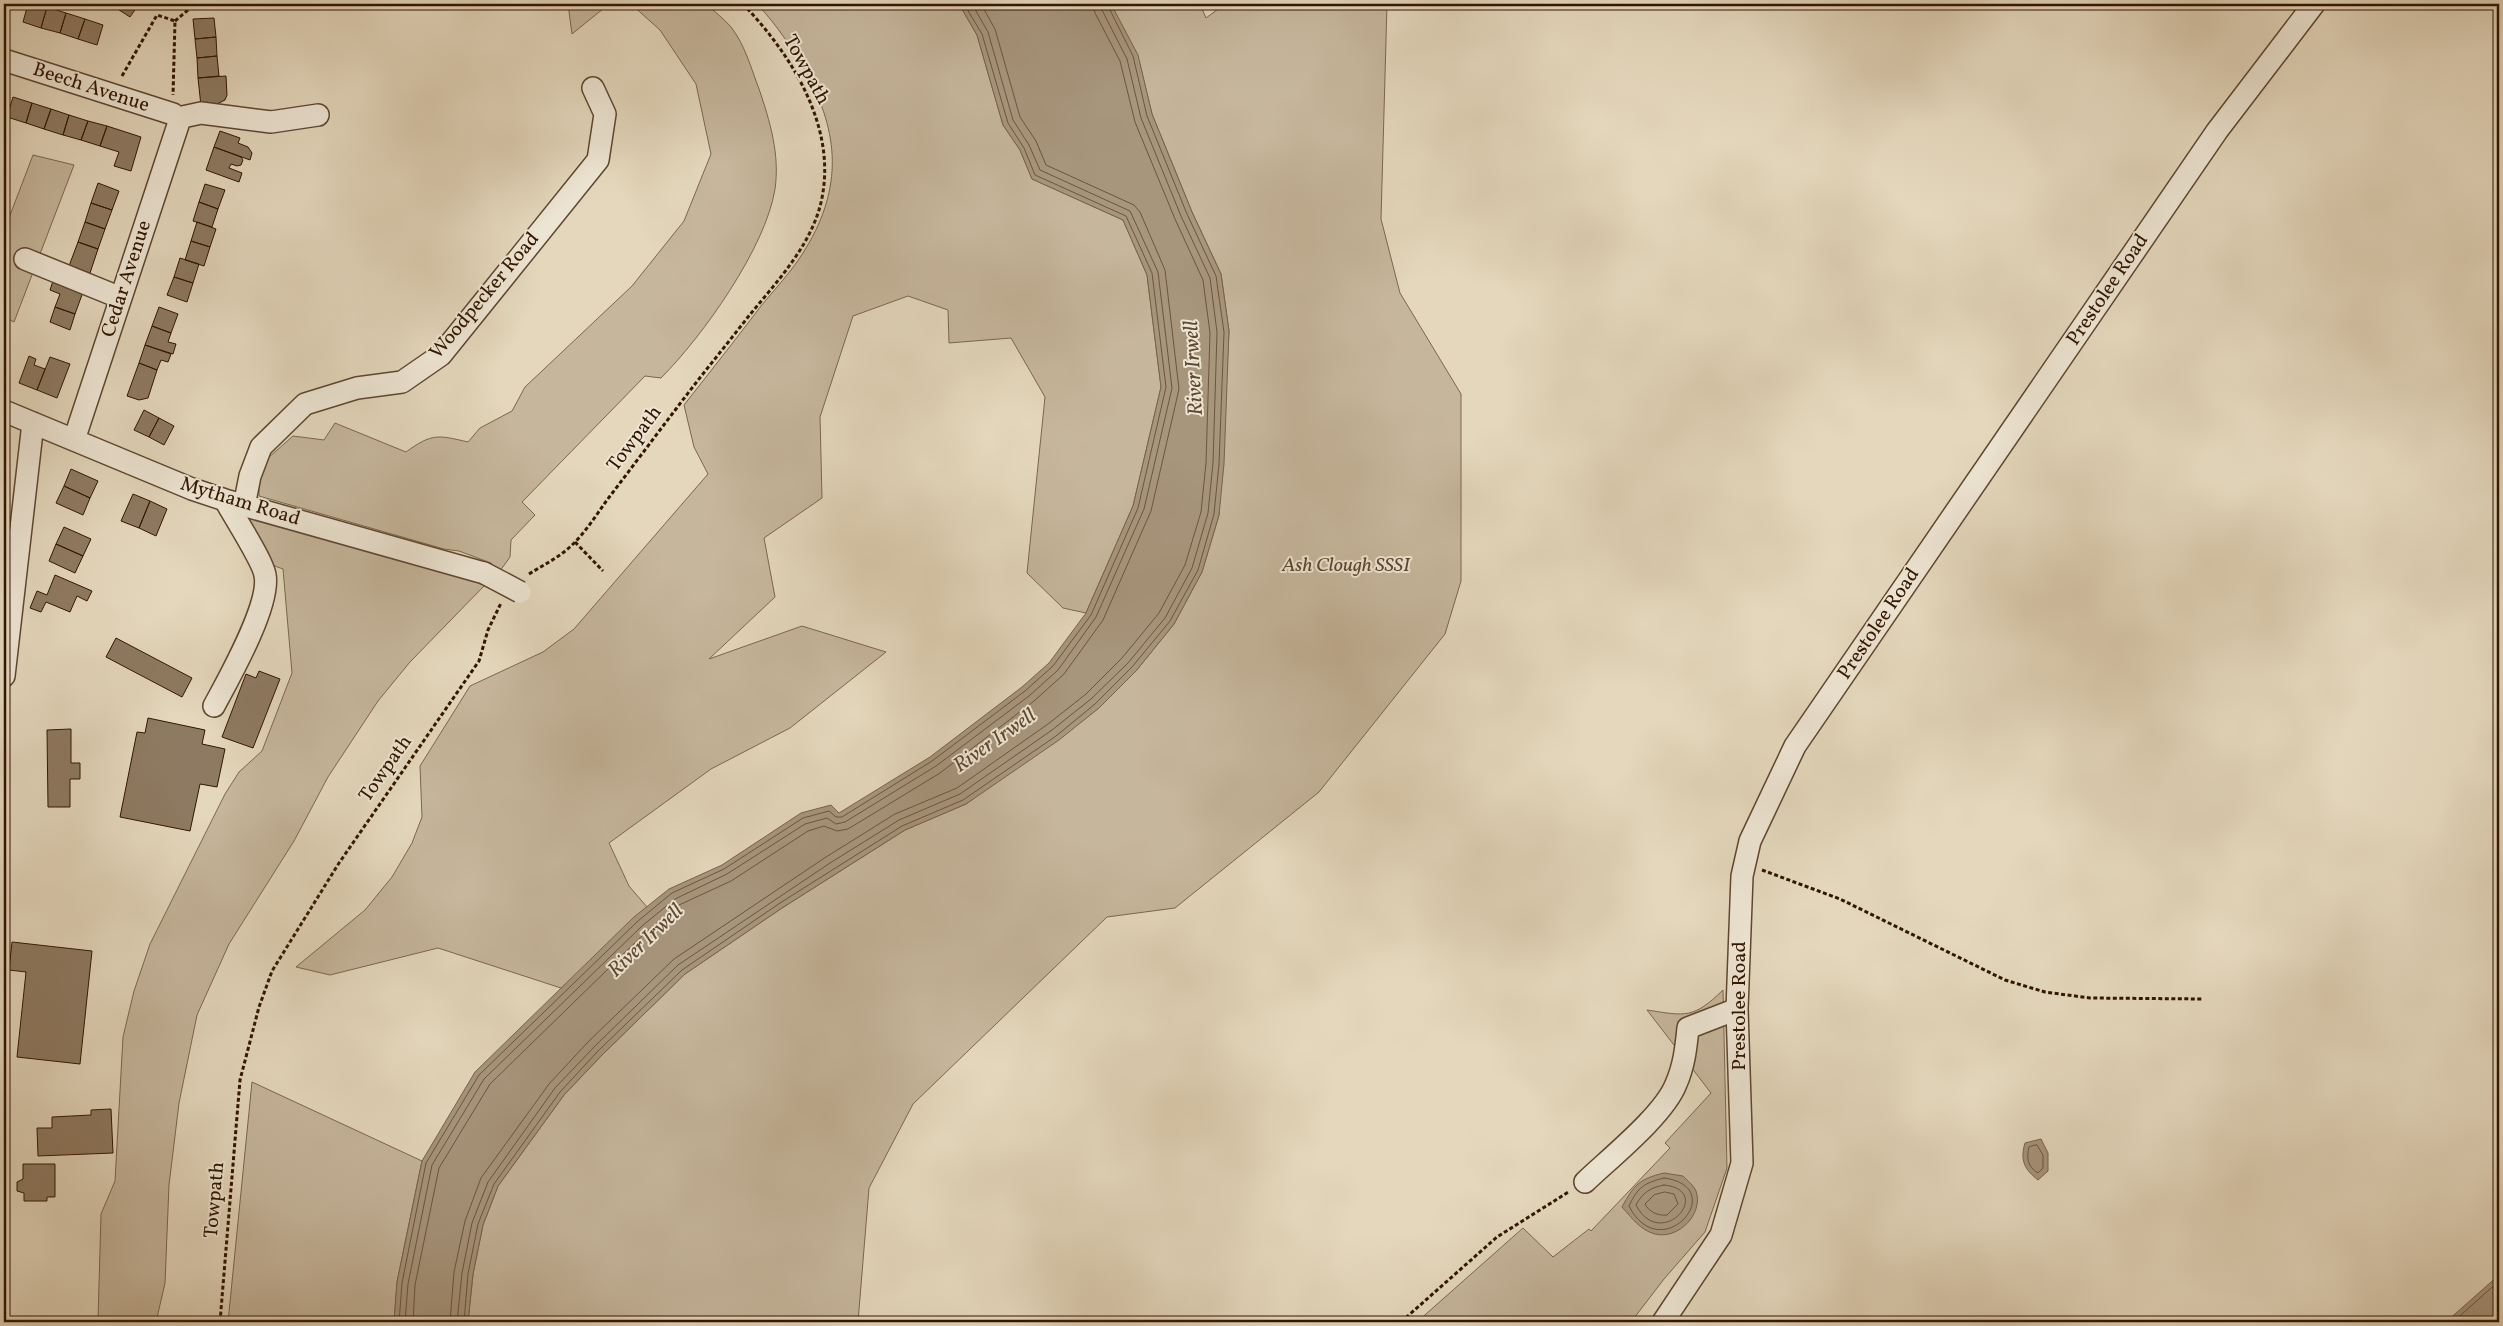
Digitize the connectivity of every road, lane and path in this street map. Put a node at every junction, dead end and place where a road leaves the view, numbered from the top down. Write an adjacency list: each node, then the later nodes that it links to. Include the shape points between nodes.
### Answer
1 (195, 4): 4 (path)
2 (743, 4): 16 (path, Towpath, via 762,23 784,55 804,90 820,129 825,169 816,218 794,260 670,416)
3 (2314, 4): 21 (street, Prestolee Road, via 2217,131 1796,746 1750,841)
4 (175, 21): 7 (path, via 157,15); 9 (path)
5 (4, 60): 7 (street, Beech Avenue)
6 (593, 88): 15 (street, Woodpecker Road, via 605,114 598,160 441,355 402,382 357,388 306,404 261,447 250,476)
7 (112, 94): 9 (street, Beech Avenue)
8 (318, 114): 9 (street, via 271,122 201,113)
9 (175, 116): 11 (street, Cedar Avenue, via 178,125)
10 (25, 259): 11 (street)
11 (121, 298): 14 (street, Cedar Avenue)
12 (4, 412): 13 (street, Mytham Road)
13 (33, 423): 14 (street, Mytham Road); 19 (street)
14 (74, 440): 15 (street, Mytham Road)
15 (234, 503): 18 (street, Mytham Road, bridge, via 484,573); 20 (street, via 265,573 266,592 237,662)
16 (576, 542): 17 (path); 18 (path, Towpath)
17 (602, 571)
18 (516, 589): 25 (path, Towpath, via 488,630 479,661 339,863 272,970 240,1080)
19 (4, 676)
20 (214, 706)
21 (1745, 865): 22 (path, via 1840,899 2005,980 2045,992 2090,998); 23 (street, Prestolee Road)
22 (2202, 999)
23 (1737, 1009): 24 (street, via 1688,1028 1685,1057 1676,1086 1651,1120); 27 (street, Prestolee Road, via 1742,1162 1722,1235)
24 (1584, 1182): 26 (path, via 1497,1237)
25 (220, 1322)
26 (1402, 1322)
27 (1663, 1322)

